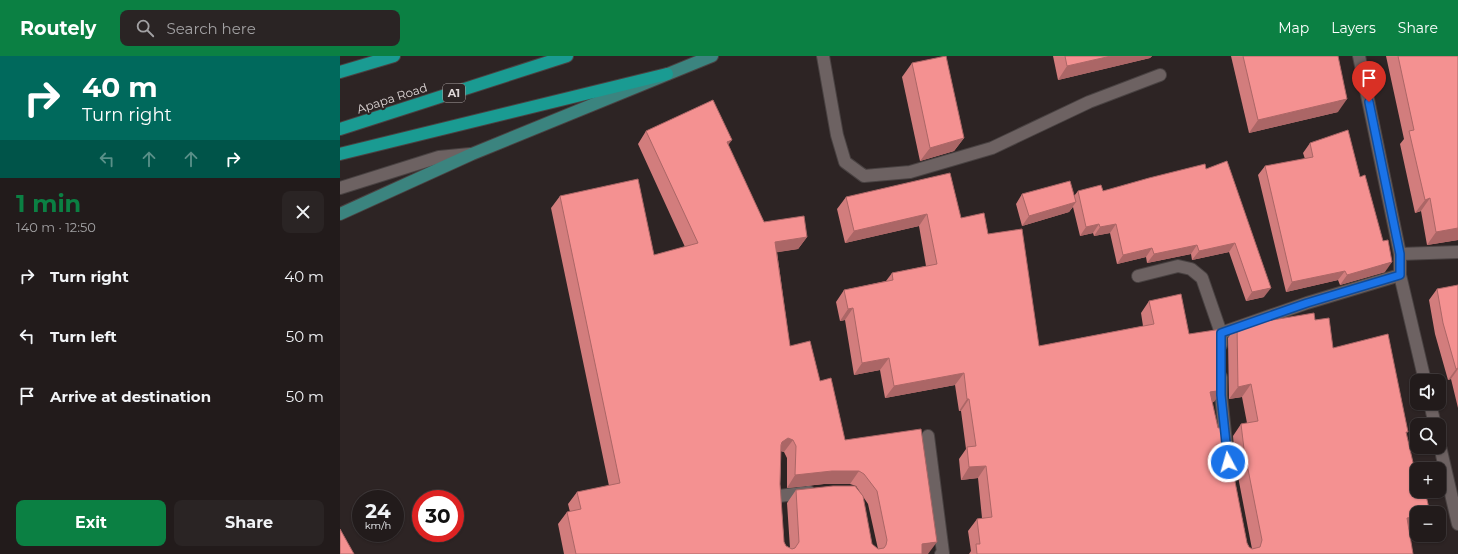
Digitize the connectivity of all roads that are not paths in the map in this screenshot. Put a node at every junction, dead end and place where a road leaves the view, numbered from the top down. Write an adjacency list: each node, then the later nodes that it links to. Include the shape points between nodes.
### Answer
1 (394, 56): 6 (highway)
2 (567, 56): 9 (highway, Apapa Road / A1)
3 (712, 56): 7 (main road)
4 (823, 56): 8 (street, via 837,135 845,162 864,176 910,172 992,148 1089,102)
5 (1359, 56): 15 (street)
6 (340, 72)
7 (667, 74): 10 (highway); 11 (main road)
8 (1160, 75)
9 (340, 129)
10 (340, 154)
11 (472, 154): 12 (street, via 439,157); 13 (main road)
12 (340, 188)
13 (340, 214)
14 (1458, 252): 15 (street)
15 (1400, 254): 16 (street)
16 (1400, 275): 18 (street, via 1307,303); 19 (street)
17 (1138, 276): 18 (street, via 1178,266 1191,269 1202,278)
18 (1221, 333): 22 (street, via 1221,395)
19 (1423, 374)
20 (928, 436): 28 (street)
21 (1442, 454): 27 (street)
22 (1227, 455)
23 (779, 480): 25 (street)
24 (824, 491): 25 (street)
25 (779, 496): 26 (street)
26 (780, 510)
27 (1458, 522)
28 (941, 554)

